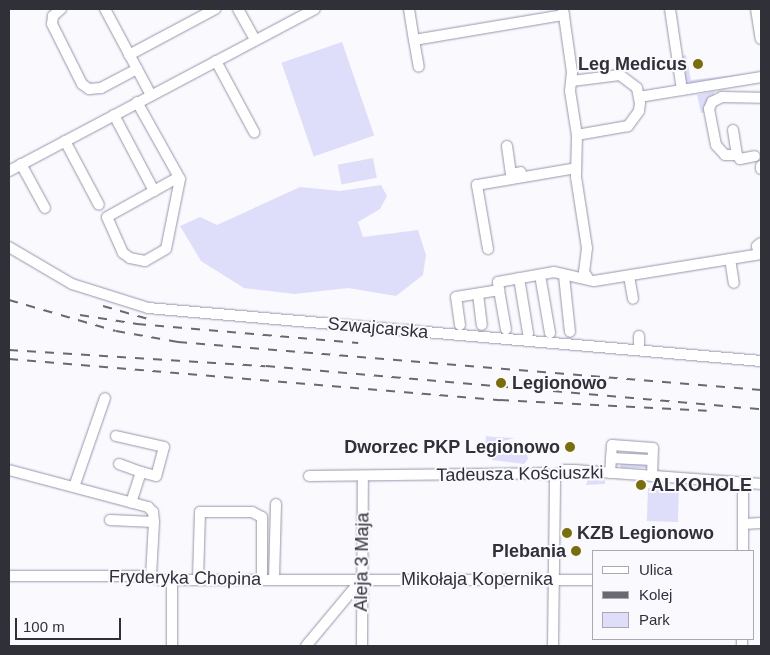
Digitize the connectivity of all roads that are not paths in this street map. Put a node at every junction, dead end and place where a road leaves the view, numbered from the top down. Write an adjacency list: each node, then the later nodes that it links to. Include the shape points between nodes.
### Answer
1 (61, 9): 16 (street, via 53,16 52,24 82,84 89,89 101,88)
2 (105, 9): 13 (street)
3 (215, 9): 13 (street)
4 (238, 9): 11 (street)
5 (315, 9): 11 (street)
6 (409, 9): 12 (street)
7 (670, 9): 19 (street)
8 (756, 9): 10 (street)
9 (563, 12): 12 (street); 18 (street)
10 (761, 39)
11 (255, 40): 14 (street)
12 (414, 40): 15 (street)
13 (129, 55): 16 (street)
14 (216, 61): 20 (street); 26 (street)
15 (419, 67)
16 (137, 69): 20 (street)
17 (761, 77): 19 (street)
18 (572, 81): 21 (street, via 620,76 637,88); 27 (street)
19 (682, 90): 21 (street)
20 (151, 95): 23 (street)
21 (639, 98): 27 (street, via 639,111 628,126)
22 (761, 98): 30 (street, via 722,97 710,105 718,149 725,155)
23 (137, 102): 24 (street); 35 (street)
24 (114, 114): 28 (street); 36 (street)
25 (733, 130): 30 (street)
26 (254, 132)
27 (574, 135): 33 (street)
28 (65, 141): 32 (street); 37 (street)
29 (507, 146): 33 (street, via 511,174)
30 (737, 155): 31 (street, via 740,159)
31 (755, 156)
32 (21, 164): 34 (street); 38 (street)
33 (576, 166): 41 (street, via 477,185); 48 (street, via 587,248 584,272)
34 (9, 171)
35 (179, 177): 36 (street); 36 (street, via 166,249 145,261 134,260 123,253 106,217)
36 (154, 191)
37 (99, 205)
38 (45, 208)
39 (761, 243): 42 (street, via 757,246)
40 (9, 247): 60 (street, Szwajcarska, via 72,284 148,308)
41 (488, 248)
42 (760, 254): 43 (street)
43 (730, 259): 46 (street); 49 (street)
44 (540, 275): 45 (street, via 554,272); 47 (street); 58 (street)
45 (564, 276): 48 (street); 56 (street)
46 (628, 276): 48 (street); 52 (street)
47 (519, 278): 50 (street); 57 (street)
48 (588, 280)
49 (734, 283)
50 (498, 286): 51 (street); 55 (street)
51 (478, 294): 53 (street, via 456,297); 54 (street)
52 (633, 299)
53 (460, 325)
54 (482, 325)
55 (506, 329)
56 (570, 332)
57 (528, 333)
58 (550, 333)
59 (639, 336): 60 (street)
60 (639, 350): 61 (street, Szwajcarska)
61 (761, 361)
62 (104, 398): 74 (street)
63 (116, 436): 66 (street, via 164,447 156,476)
64 (119, 464): 66 (street)
65 (9, 470): 74 (street)
66 (141, 472): 75 (street)
67 (610, 472): 69 (street, Tadeusza Kościuszki); 69 (street, via 611,455 652,457); 71 (street, Tadeusza Kościuszki, via 564,470)
68 (309, 476): 70 (street, Tadeusza Kościuszki)
69 (652, 476): 72 (street, Tadeusza Kościuszki)
70 (363, 477): 71 (street, Tadeusza Kościuszki, via 528,474); 88 (street, Aleja 3 Maja)
71 (555, 477): 89 (street)
72 (743, 483): 73 (street, Tadeusza Kościuszki); 80 (street)
73 (761, 484)
74 (74, 487): 75 (street)
75 (131, 502): 78 (street, via 148,507 153,512)
76 (276, 504): 87 (street)
77 (110, 520): 78 (street)
78 (154, 522): 83 (street)
79 (761, 523): 80 (street)
80 (743, 524): 81 (street)
81 (743, 550)
82 (9, 576): 83 (street, Fryderyka Chopina)
83 (151, 576): 85 (street, Fryderyka Chopina)
84 (198, 579): 85 (street, Fryderyka Chopina); 86 (street, Fryderyka Chopina); 86 (street, via 200,512 252,512 262,517)
85 (172, 580): 91 (street)
86 (262, 580): 87 (street, Fryderyka Chopina)
87 (274, 580): 88 (street, Fryderyka Chopina)
88 (361, 580): 89 (street, Mikołaja Kopernika); 92 (street); 93 (street, Aleja 3 Maja)
89 (553, 580): 90 (street, Mikołaja Kopernika); 94 (street)
90 (592, 580)
91 (172, 646)
92 (306, 646)
93 (362, 646)
94 (553, 646)

